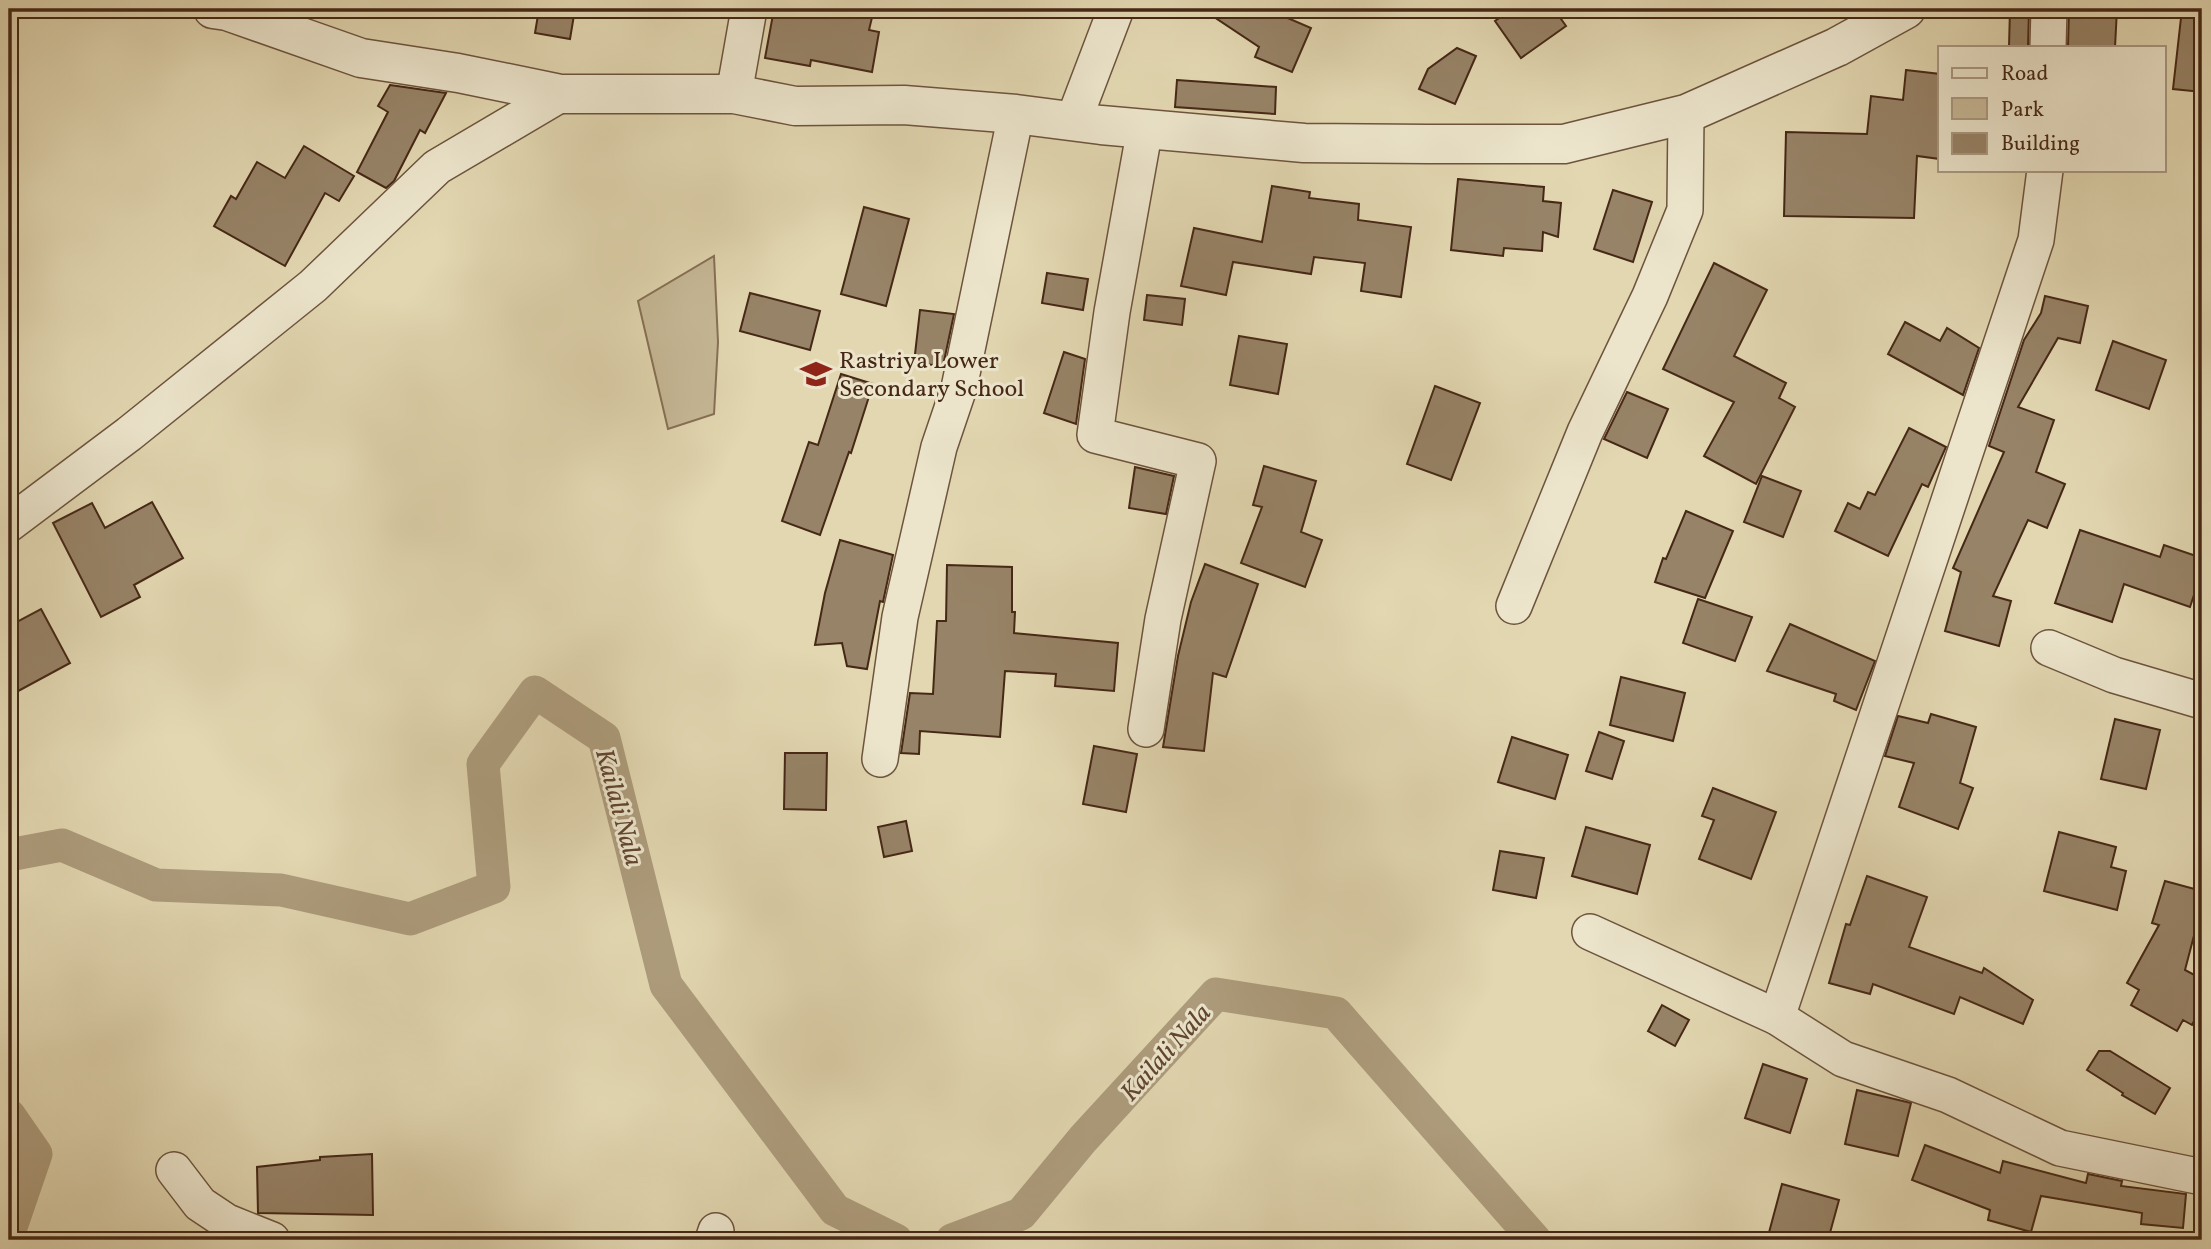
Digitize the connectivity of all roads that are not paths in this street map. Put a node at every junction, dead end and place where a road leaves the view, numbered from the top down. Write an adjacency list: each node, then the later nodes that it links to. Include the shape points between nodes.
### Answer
1 (749, 9): 8 (street)
2 (1116, 9): 11 (street)
3 (1906, 9): 10 (street, via 1837,47)
4 (2049, 9): 6 (street)
5 (223, 10): 7 (street, via 361,58)
6 (2048, 46)
7 (561, 94): 8 (street); 14 (street, via 437,167 313,286)
8 (734, 94): 9 (street, via 795,106 904,105)
9 (1016, 114): 11 (street); 19 (street, via 958,388 939,447 900,617)
10 (1686, 114): 12 (street, via 1564,144 1304,143); 15 (street, via 1685,210 1585,432)
11 (1073, 122): 12 (street)
12 (1145, 128): 18 (street, via 1095,435 1198,461 1163,620)
13 (2045, 172): 21 (street, via 2036,240)
14 (9, 524)
15 (1514, 606)
16 (2049, 648): 17 (street)
17 (2202, 701)
18 (1146, 729)
19 (880, 759)
20 (1590, 932): 21 (street)
21 (1777, 1017): 23 (street, via 1843,1059 1948,1095 2060,1148)
22 (174, 1170): 24 (street, via 200,1204 227,1222)
23 (2202, 1177)
24 (272, 1240)

